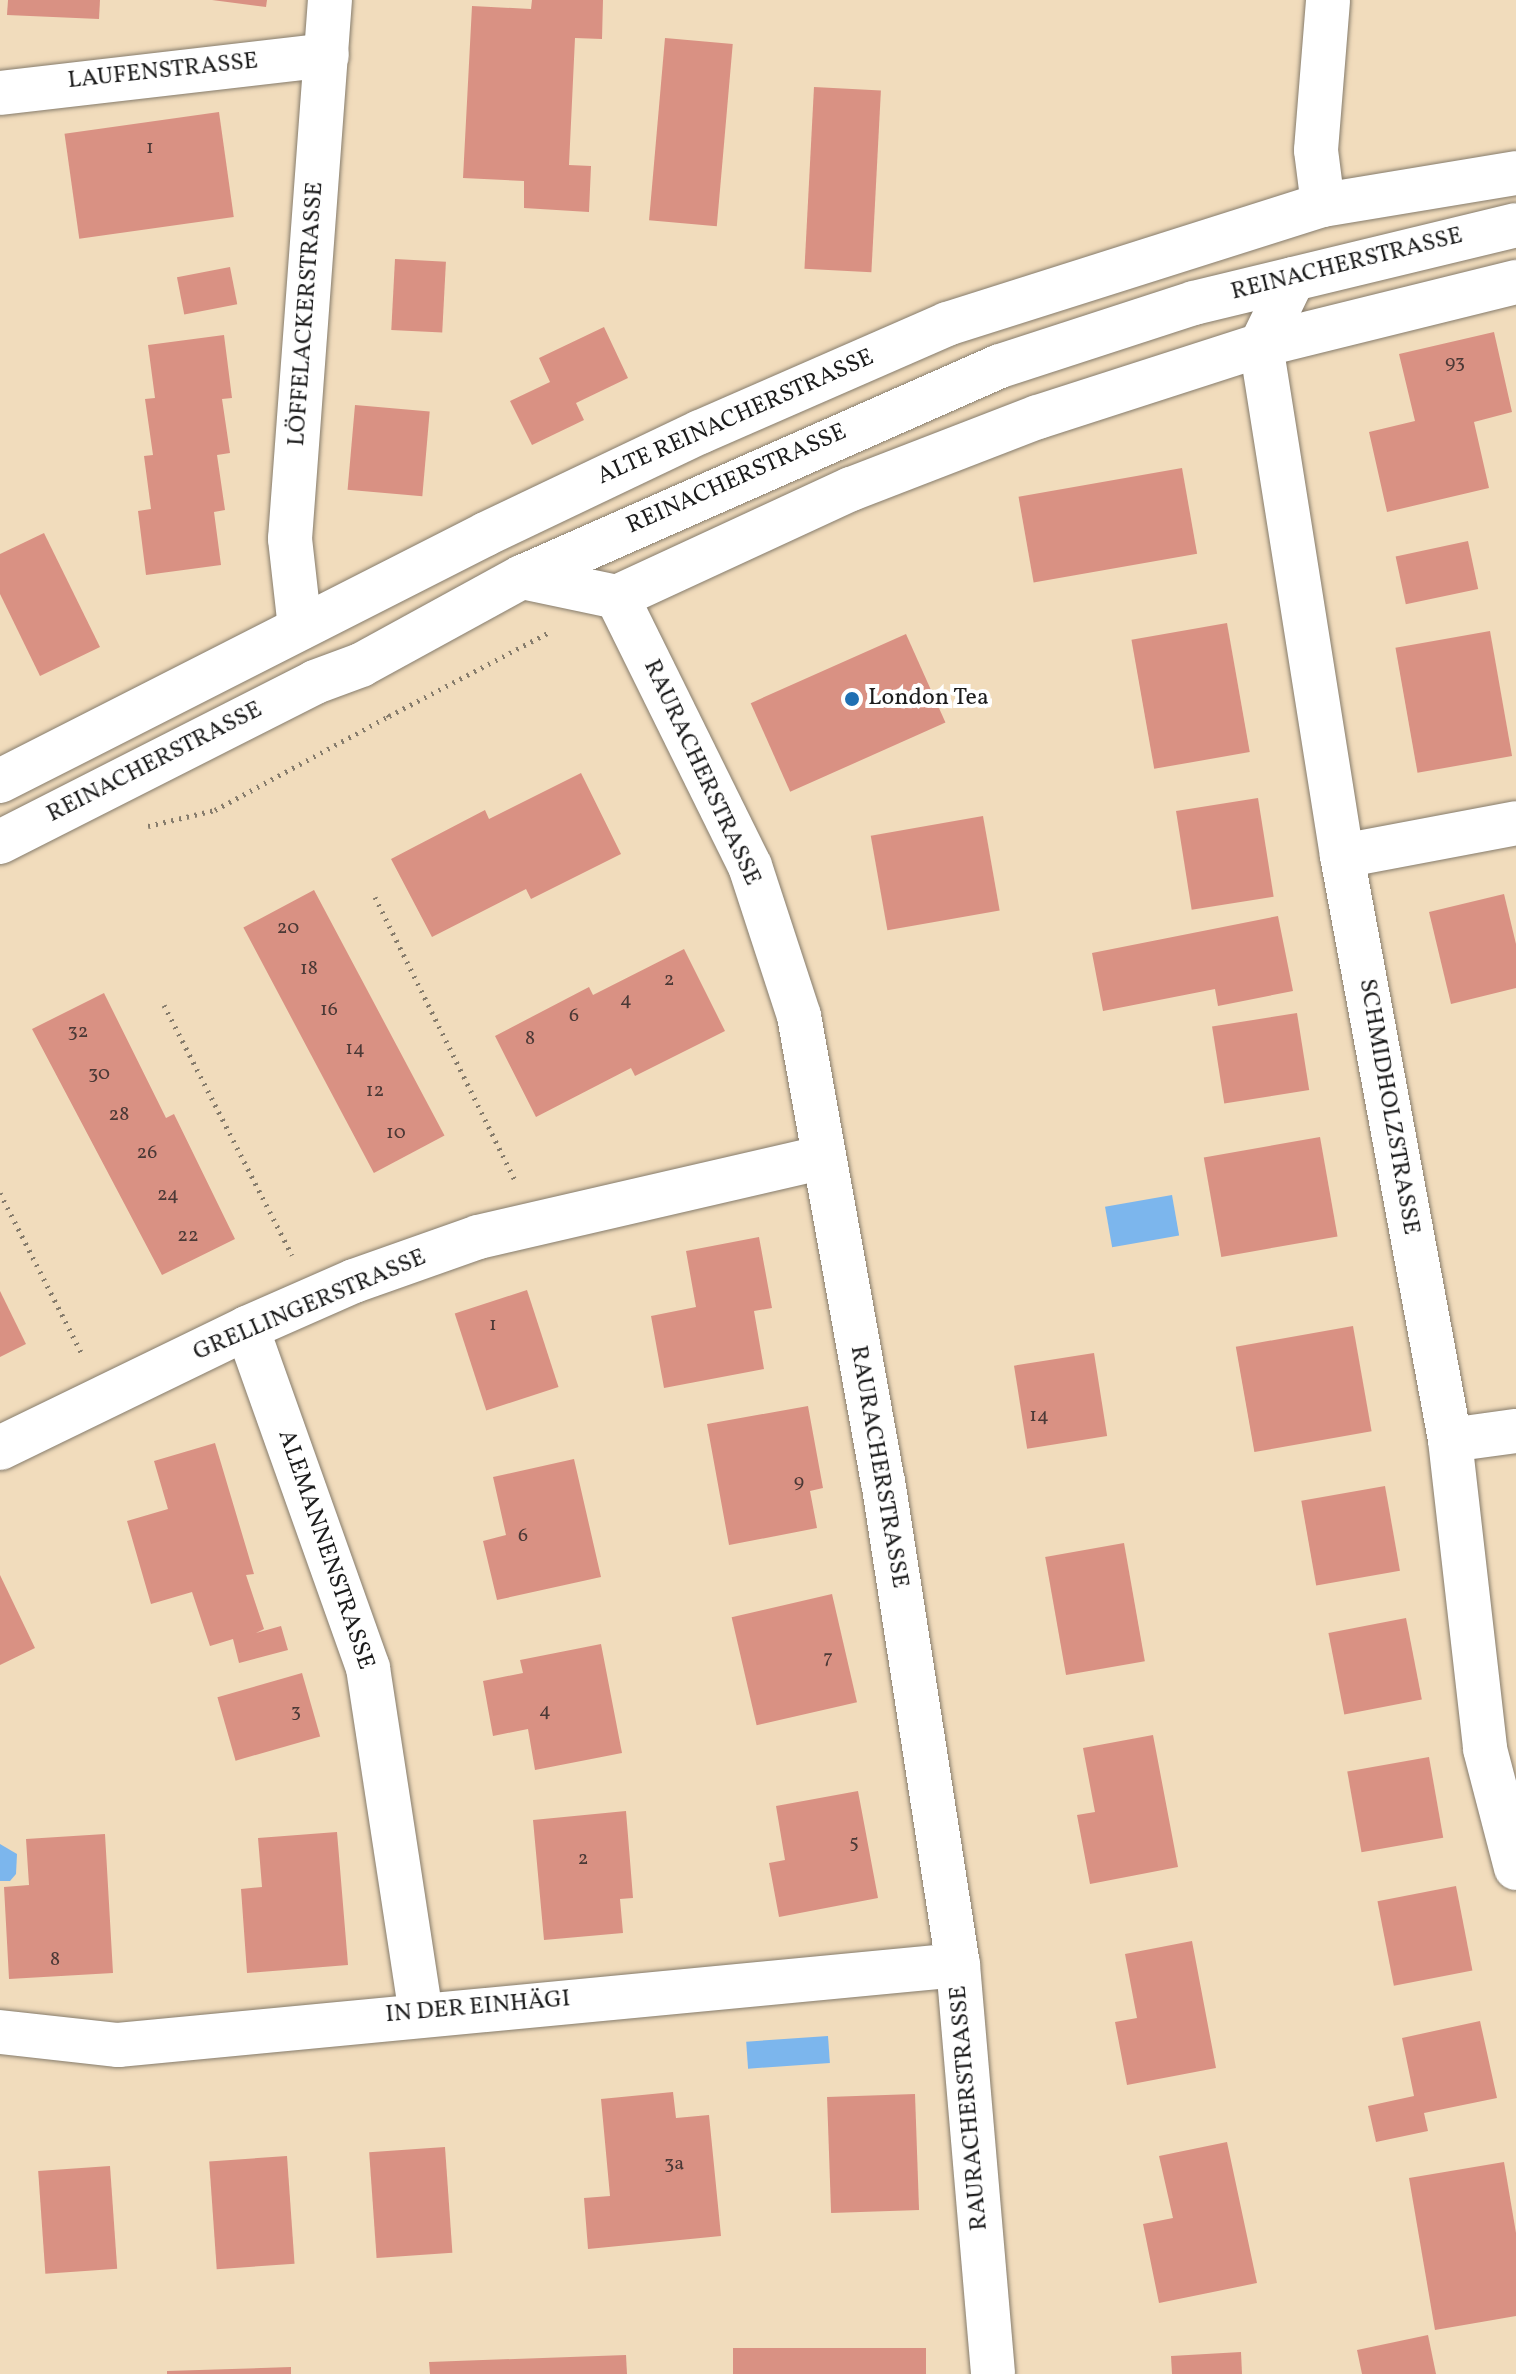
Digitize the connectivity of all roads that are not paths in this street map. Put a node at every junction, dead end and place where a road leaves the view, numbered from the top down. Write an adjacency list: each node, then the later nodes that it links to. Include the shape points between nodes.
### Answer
1 (330, 0): 3 (street, LÖFFELACKERSTRASSE)
2 (1328, 0): 6 (street, via 1316,150)
3 (327, 55): 4 (street, LAUFENSTRASSE); 13 (street, LÖFFELACKERSTRASSE, via 290,539)
4 (0, 93)
5 (1516, 173): 6 (street, ALTE REINACHERSTRASSE)
6 (1323, 205): 13 (street, ALTE REINACHERSTRASSE, via 947,324 685,439)
7 (1516, 225): 8 (street, REINACHERSTRASSE)
8 (1293, 279): 10 (street); 11 (street, REINACHERSTRASSE, via 1194,303 1000,366)
9 (1516, 282): 10 (street)
10 (1261, 345): 12 (street, via 1038,417 851,489); 17 (street, SCHMIDHOLZSTRASSE)
11 (522, 577): 12 (street); 16 (street, REINACHERSTRASSE, via 361,665 315,682)
12 (617, 597): 18 (street, RAURACHERSTRASSE, via 750,866 799,1016)
13 (300, 628): 14 (street, ALTE REINACHERSTRASSE)
14 (0, 781)
15 (1516, 823): 17 (street)
16 (0, 842)
17 (1342, 856): 21 (street, SCHMIDHOLZSTRASSE)
18 (821, 1158): 19 (street, GRELLINGERSTRASSE, via 478,1237); 24 (street, RAURACHERSTRASSE, via 883,1481)
19 (247, 1328): 22 (street, GRELLINGERSTRASSE); 25 (street, ALEMANNENSTRASSE, via 368,1668)
20 (1516, 1431): 21 (street)
21 (1450, 1440): 23 (street, SCHMIDHOLZSTRASSE, via 1485,1749)
22 (0, 1448)
23 (1516, 1868)
24 (958, 1965): 25 (street, IN DER EINHÄGI); 27 (street, RAURACHERSTRASSE)
25 (421, 2013): 26 (street, IN DER EINHÄGI, via 118,2045)
26 (0, 2032)
27 (993, 2374)

